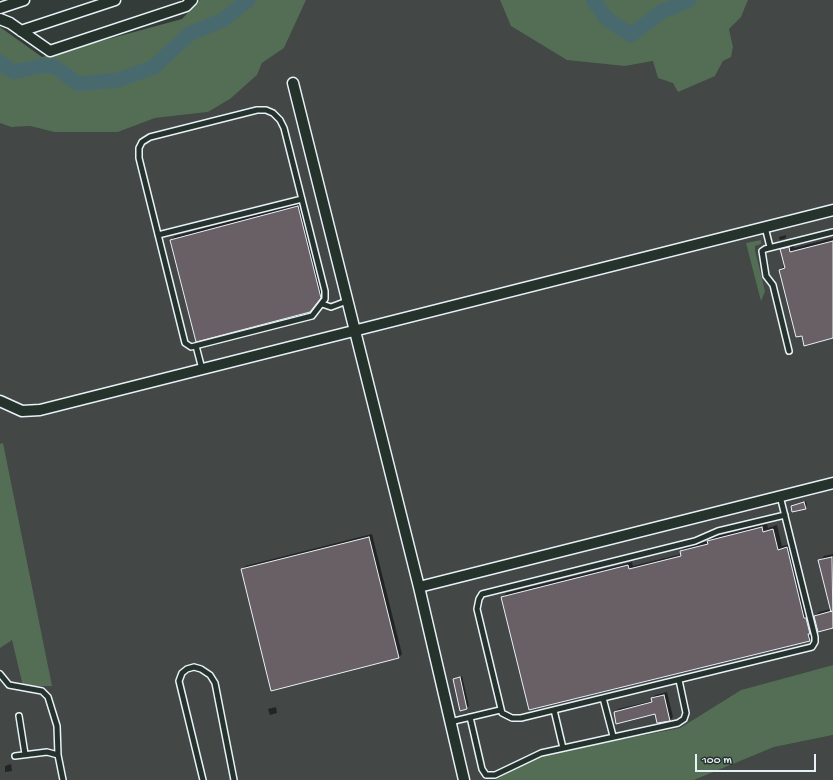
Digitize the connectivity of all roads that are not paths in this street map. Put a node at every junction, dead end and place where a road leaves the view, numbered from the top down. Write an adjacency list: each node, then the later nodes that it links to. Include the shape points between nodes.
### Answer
1 (24, 0): 4 (street)
2 (115, 0): 6 (street)
3 (192, 0): 6 (street, via 186,6 50,51)
4 (0, 8)
5 (0, 19): 6 (street)
6 (21, 30)
7 (293, 83): 14 (street)
8 (302, 198): 12 (lane); 12 (lane, via 284,128 278,117 269,111 257,110 150,137 141,144 138,155); 15 (lane, via 325,291)
9 (833, 210): 10 (street)
10 (766, 227): 13 (lane); 16 (street)
11 (833, 232): 13 (lane)
12 (158, 235): 17 (lane, via 184,339 188,346)
13 (770, 247): 18 (lane, via 763,250 762,255 766,276 773,285)
14 (347, 301): 15 (lane, via 331,307); 16 (street)
15 (322, 304): 17 (lane, via 315,314 309,317)
16 (354, 330): 19 (street); 24 (street)
17 (196, 346): 19 (lane)
18 (789, 351)
19 (202, 369): 20 (street, via 34,411 17,410)
20 (0, 401)
21 (833, 483): 22 (street)
22 (780, 496): 23 (lane); 24 (street)
23 (785, 515): 26 (lane, via 815,637 814,645); 28 (lane, via 718,531 695,541 482,594 477,609)
24 (419, 587): 32 (street)
25 (0, 674): 36 (lane, via 9,685 42,692 48,697 58,726)
26 (679, 680): 27 (lane); 33 (lane, via 686,713 684,719 674,724)
27 (603, 698): 29 (lane); 33 (lane)
28 (500, 710): 29 (lane, via 505,716 515,718); 31 (lane)
29 (554, 710): 34 (lane)
30 (19, 716): 35 (lane)
31 (470, 717): 32 (lane); 34 (lane, via 482,769 488,775 498,775 539,754)
32 (450, 722): 41 (street)
33 (613, 736): 34 (lane)
34 (563, 748)
35 (25, 754): 36 (lane, via 47,752); 37 (lane)
36 (58, 755): 38 (lane)
37 (15, 756)
38 (63, 780)
39 (202, 780): 40 (lane, via 179,681 182,673 194,667 210,675 215,683)
40 (234, 780)
41 (464, 780)

